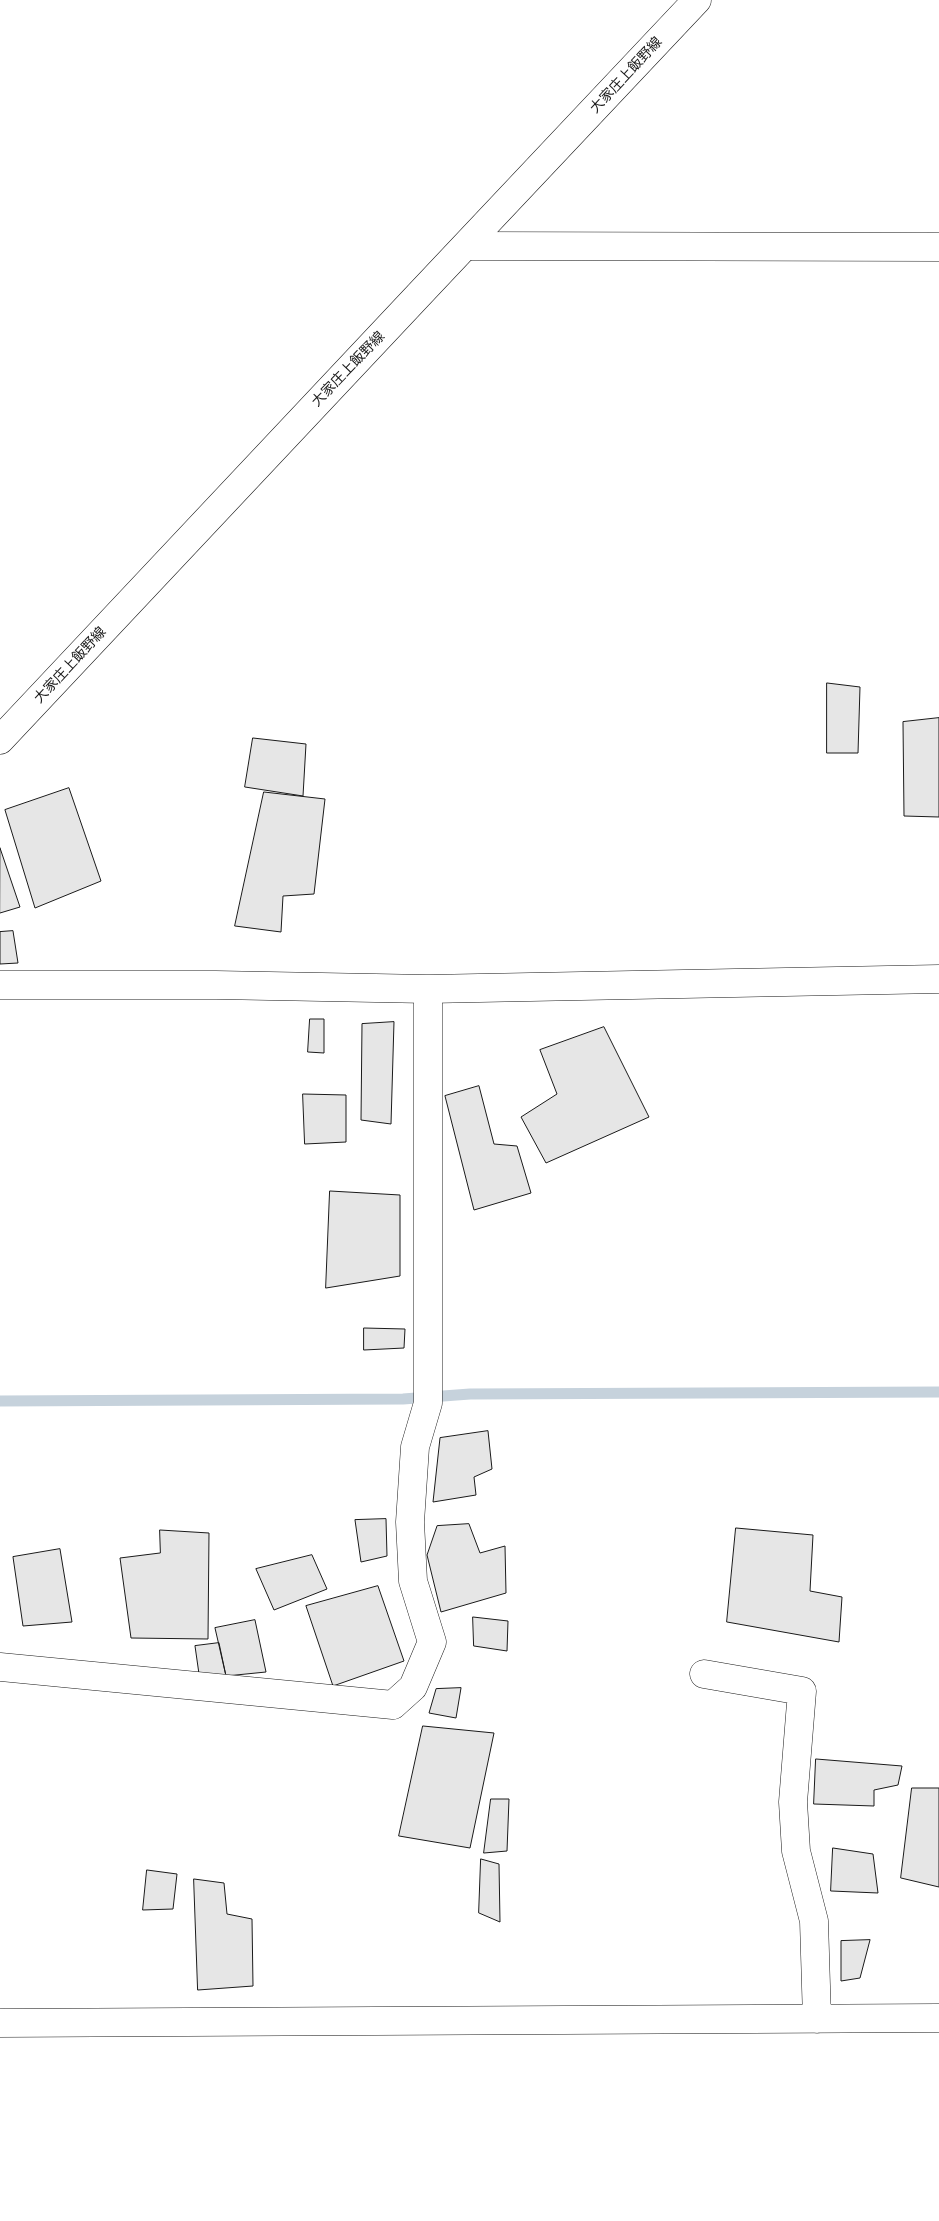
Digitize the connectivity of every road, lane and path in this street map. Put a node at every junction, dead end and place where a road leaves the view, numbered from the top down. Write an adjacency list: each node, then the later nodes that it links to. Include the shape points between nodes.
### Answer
1 (697, 0): 2 (street, 大家庄上飯野線)
2 (466, 246): 3 (street); 4 (street, 大家庄上飯野線)
3 (939, 247)
4 (0, 740)
5 (939, 980): 7 (street)
6 (0, 985): 7 (street)
7 (428, 989): 8 (street, via 428,1403 414,1447 410,1522 412,1581 432,1642 413,1687 393,1705)
8 (0, 1667)
9 (704, 1674): 11 (street, via 802,1691 793,1802 796,1851 814,1921)
10 (939, 2018): 11 (street)
11 (817, 2019): 12 (street)
12 (0, 2023)

